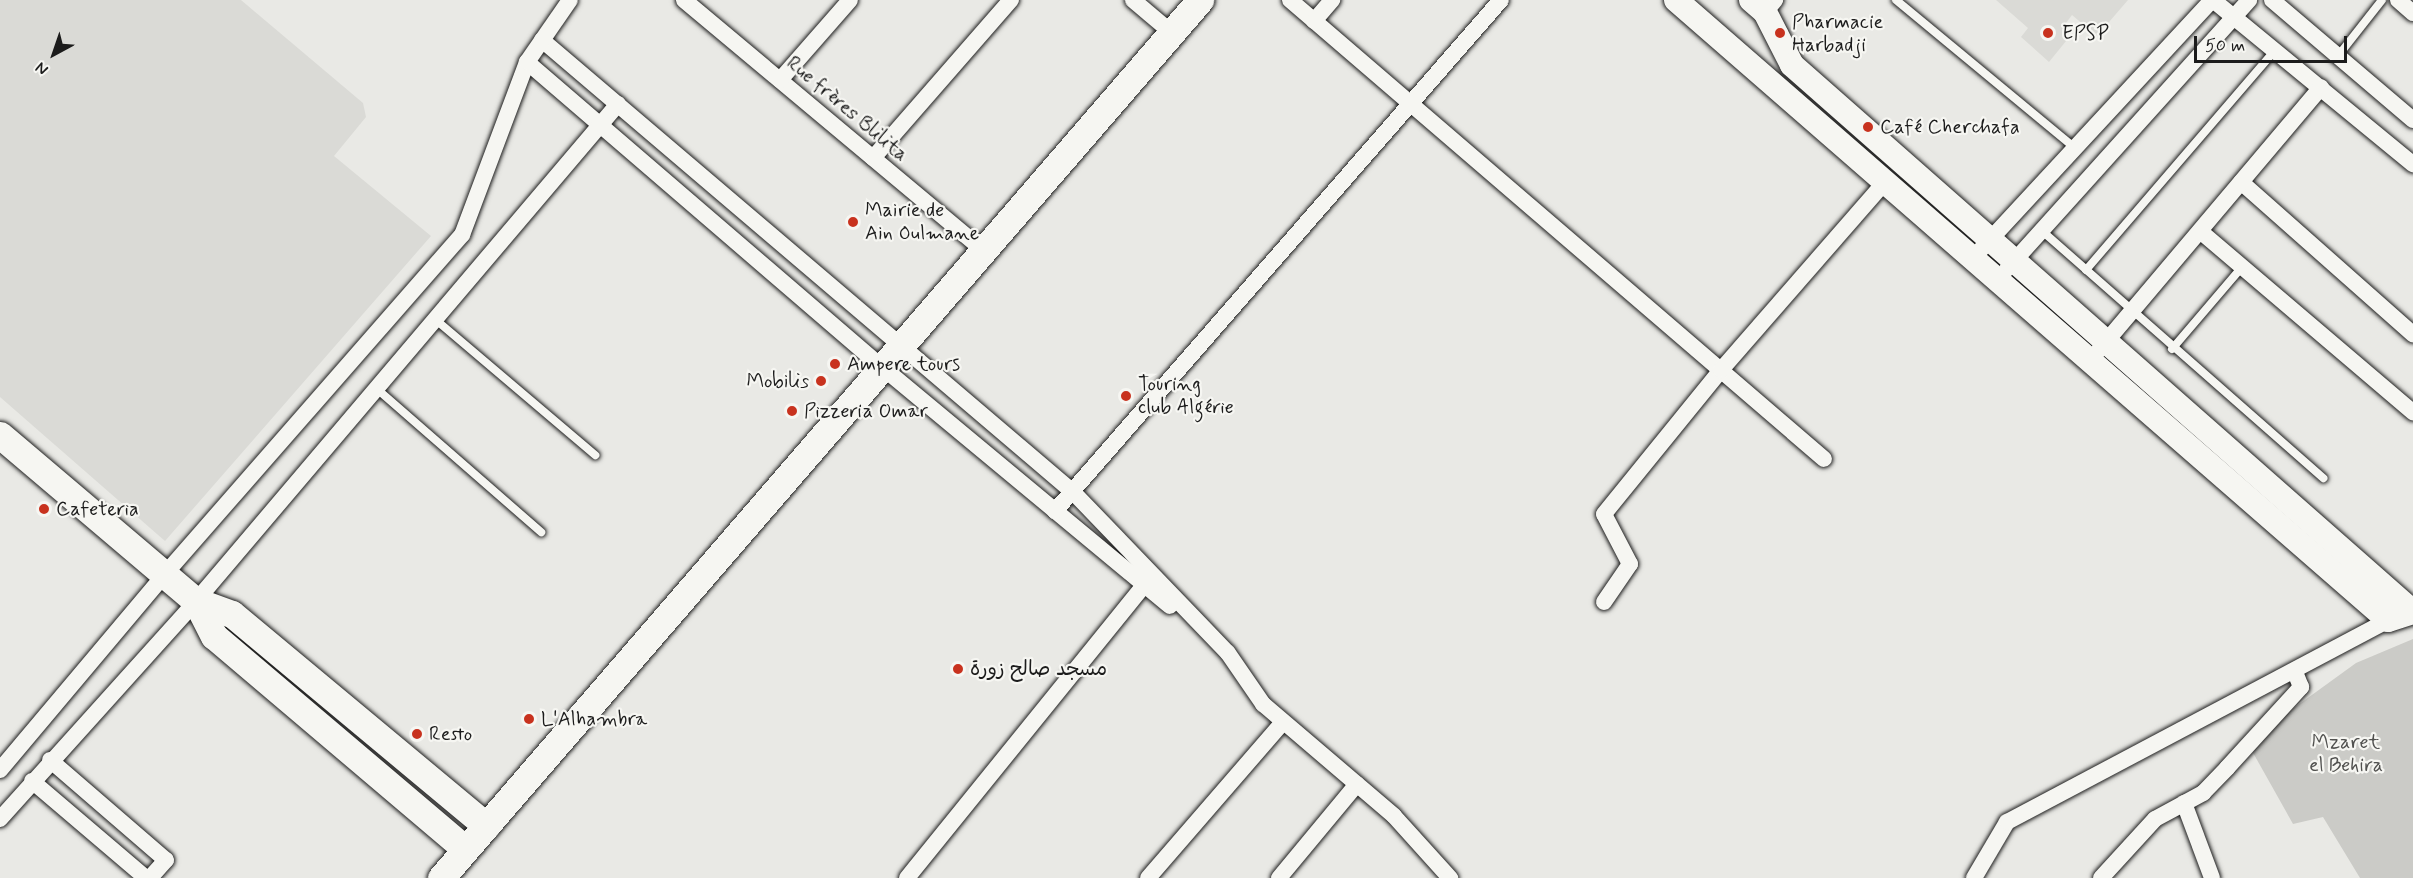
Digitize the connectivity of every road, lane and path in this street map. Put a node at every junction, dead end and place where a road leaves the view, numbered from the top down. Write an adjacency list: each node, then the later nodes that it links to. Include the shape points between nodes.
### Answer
1 (570, 0): 22 (street)
2 (684, 0): 26 (street, Rue frères Blilita)
3 (850, 0): 26 (street)
4 (1011, 0): 33 (street)
5 (1133, 0): 21 (street)
6 (1200, 0): 21 (main road)
7 (1290, 0): 20 (street)
8 (1332, 0): 20 (street)
9 (1501, 0): 29 (street)
10 (1676, 0): 35 (main road)
11 (1896, 0): 32 (lane)
12 (2213, 0): 19 (street); 32 (street)
13 (2249, 0): 19 (street)
14 (2272, 0): 24 (street)
15 (2382, 0): 24 (lane)
16 (2398, 0): 18 (street)
17 (1764, 4): 39 (main road, via 1792,65)
18 (2413, 13)
19 (2234, 16): 23 (street); 37 (street)
20 (1314, 21): 29 (street)
21 (1172, 33): 40 (main road)
22 (542, 40): 25 (street); 28 (street)
23 (2275, 50): 27 (street); 44 (lane)
24 (2338, 56): 30 (street)
25 (527, 62): 31 (street); 62 (street, via 462,235)
26 (780, 80): 33 (street, Rue frères Blilita)
27 (2321, 87): 34 (street); 36 (street)
28 (618, 104): 31 (street); 48 (street)
29 (1412, 105): 52 (street); 59 (street)
30 (2413, 120)
31 (601, 126): 46 (street); 51 (street)
32 (2075, 148): 39 (street)
33 (873, 158): 40 (street, Rue frères Blilita)
34 (2413, 164)
35 (1886, 181): 41 (main road); 52 (street)
36 (2241, 182): 38 (street); 47 (street)
37 (2041, 230): 43 (street); 44 (lane)
38 (2200, 231): 42 (street); 45 (street)
39 (1990, 240): 41 (street); 43 (main road)
40 (983, 250): 48 (main road)
41 (1974, 257): 43 (main road)
42 (2243, 266): 49 (lane); 54 (street)
43 (2006, 270): 50 (main road)
44 (2086, 270): 45 (lane)
45 (2131, 312): 49 (lane); 50 (street)
46 (436, 320): 53 (street); 56 (lane)
47 (2413, 334)
48 (900, 345): 51 (main road); 59 (street)
49 (2172, 349): 58 (lane)
50 (2099, 351): 66 (main road); 67 (main road)
51 (882, 367): 60 (street); 76 (main road)
52 (1721, 370): 57 (street); 65 (street, via 1604,514 1630,564)
53 (377, 389): 61 (lane); 64 (street)
54 (2413, 412)
55 (0, 435): 62 (main road)
56 (595, 455)
57 (1824, 459)
58 (2323, 478)
59 (1073, 492): 60 (street); 63 (street)
60 (1055, 512): 63 (street)
61 (541, 532)
62 (165, 574): 64 (main road); 71 (street)
63 (1149, 580): 69 (street, via 1228,653 1263,704); 81 (street)
64 (196, 602): 70 (street); 76 (main road, via 232,614); 77 (main road, via 214,636)
65 (1604, 602)
66 (2413, 612): 67 (main road)
67 (2388, 620): 68 (street)
68 (2294, 670): 74 (street, via 2301,687 2204,793); 85 (street, via 2007,822)
69 (1283, 722): 73 (street); 82 (street)
70 (50, 760): 72 (street); 80 (street, via 166,860)
71 (0, 770)
72 (32, 781): 75 (street); 79 (street)
73 (1357, 784): 83 (street); 84 (street, via 1394,816)
74 (2184, 804): 86 (street, via 2155,819); 87 (street)
75 (0, 819)
76 (486, 826): 77 (main road)
77 (465, 849): 78 (main road)
78 (448, 875)
79 (146, 878)
80 (150, 878)
81 (907, 878)
82 (1148, 878)
83 (1279, 878)
84 (1450, 878)
85 (1974, 878)
86 (2101, 878)
87 (2212, 878)

